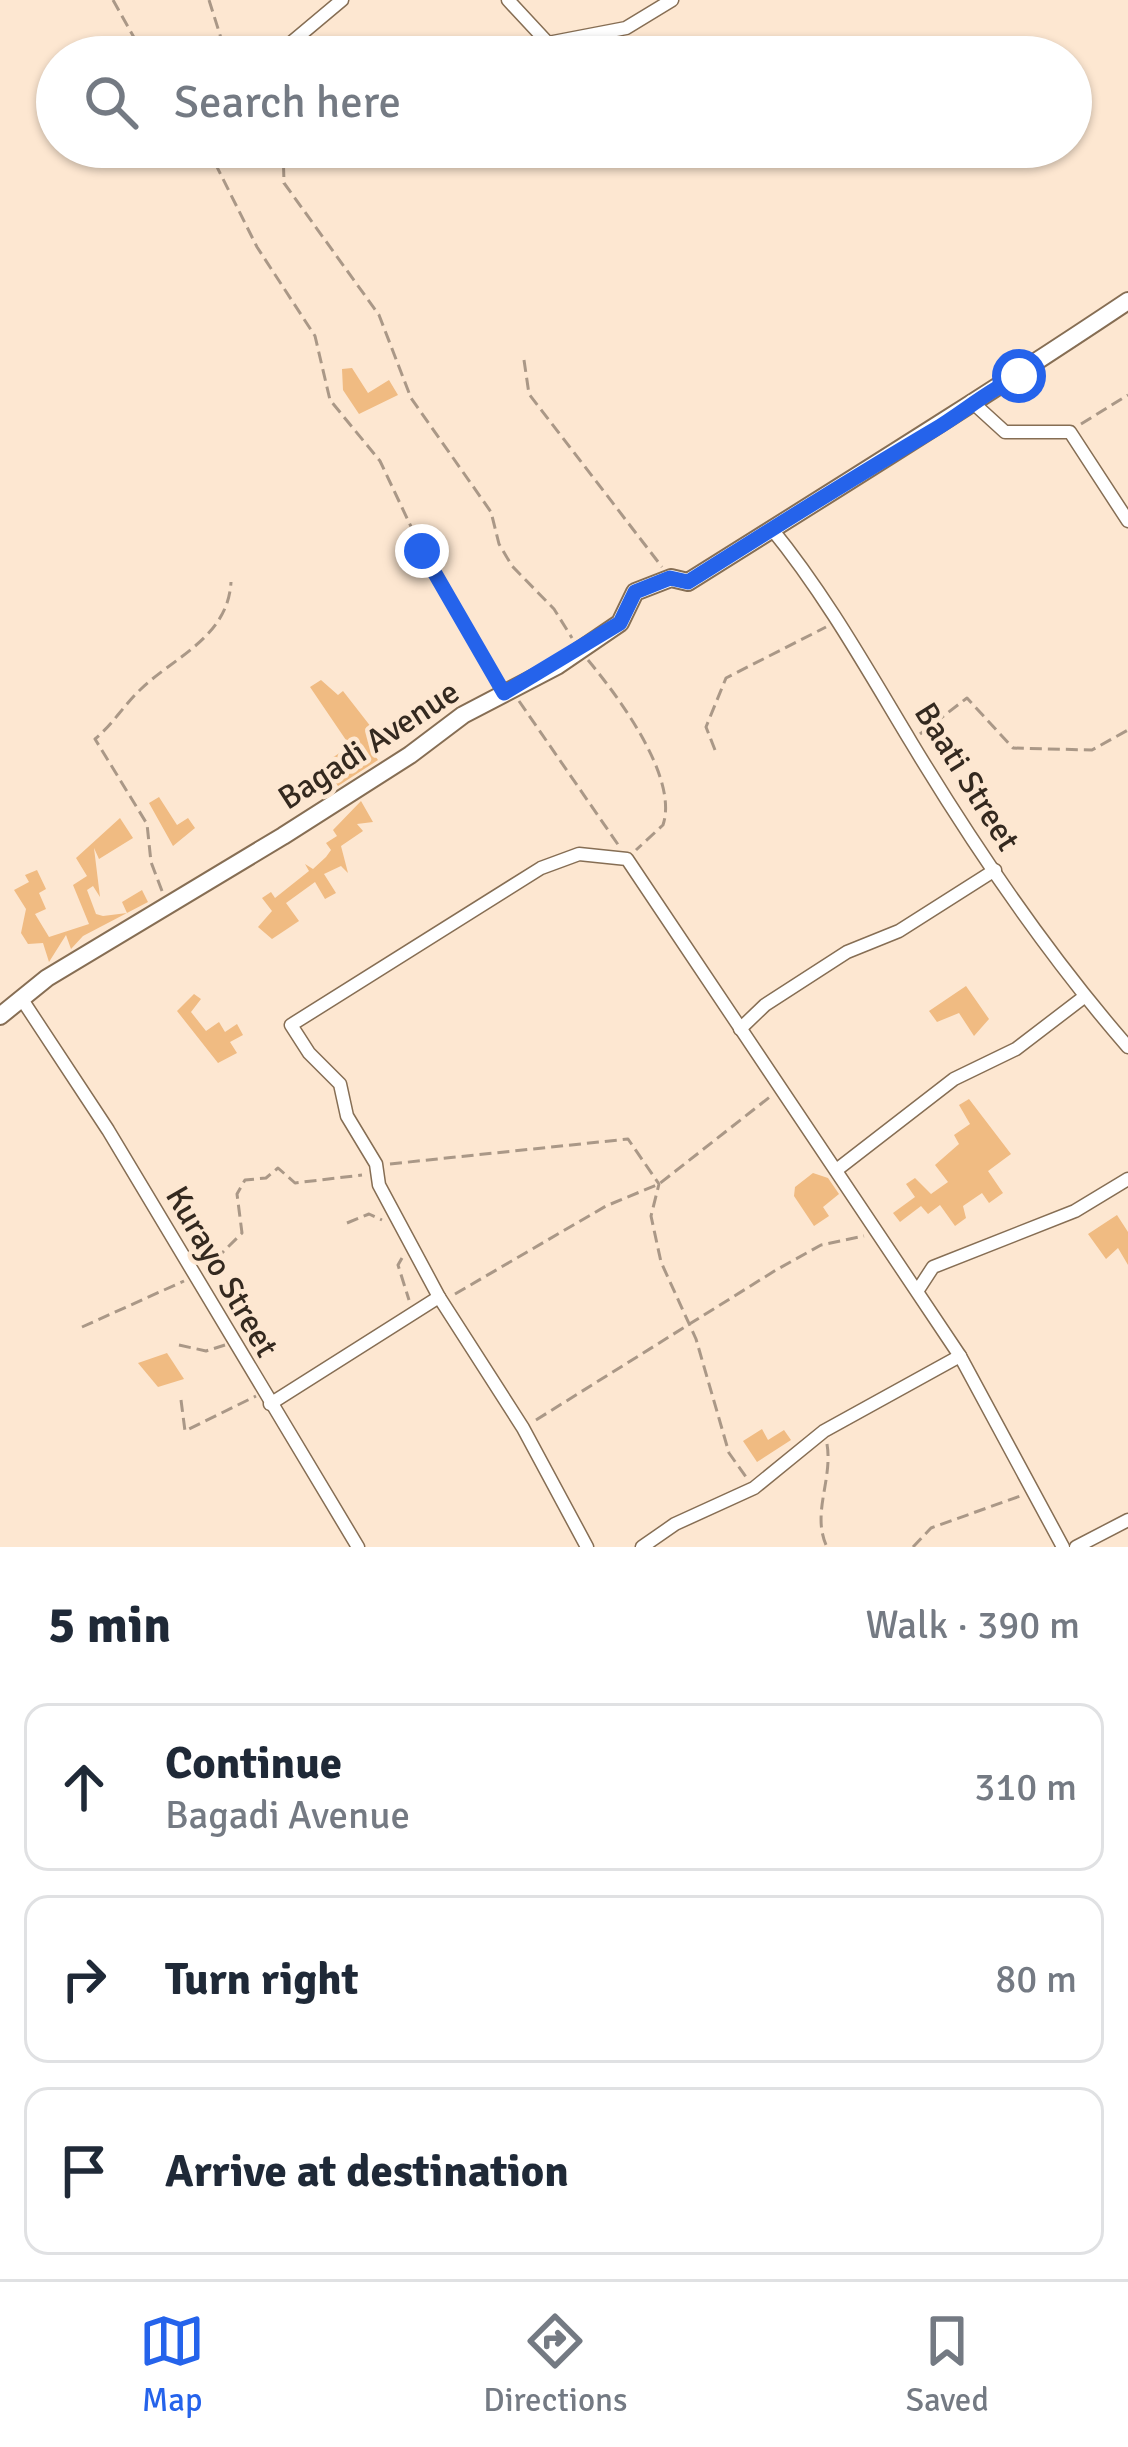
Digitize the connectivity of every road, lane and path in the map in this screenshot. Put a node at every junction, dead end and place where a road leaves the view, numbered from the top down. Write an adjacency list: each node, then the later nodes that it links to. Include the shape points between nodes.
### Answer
1 (113, 0): 6 (path)
2 (209, 0): 7 (path)
3 (342, 0): 8 (street)
4 (508, 0): 9 (street)
5 (672, 0): 10 (street, via 626,28)
6 (133, 36)
7 (220, 36)
8 (299, 36)
9 (541, 36)
10 (584, 36)
11 (218, 168): 24 (path, via 316,336 330,400 380,461)
12 (284, 168): 23 (path, via 284,183 379,315 411,398 490,512 512,566 554,609)
13 (1128, 302): 16 (street, Bagadi Avenue)
14 (524, 359): 20 (path, via 529,394)
15 (1128, 395): 17 (path)
16 (971, 401): 17 (street, via 1005,432); 19 (street, Bagadi Avenue)
17 (1070, 432): 18 (street)
18 (1128, 521)
19 (771, 528): 20 (street, Bagadi Avenue, via 688,582); 22 (street, Baati Street)
20 (670, 578): 23 (street, Bagadi Avenue, via 635,592 620,623)
21 (231, 582): 30 (path, via 214,630 143,686 95,739 148,824)
22 (836, 621): 26 (street, Baati Street); 27 (path, via 726,678 706,728)
23 (578, 649): 24 (street, Bagadi Avenue); 28 (path, via 627,708 664,800 663,825)
24 (504, 693): 28 (path, via 521,702); 30 (street, Bagadi Avenue)
25 (1128, 730): 26 (path, via 1092,750 1013,748 967,698)
26 (910, 741): 29 (street, Baati Street)
27 (716, 750)
28 (627, 859): 34 (street); 37 (street, via 579,854 542,868 291,1024 340,1084 347,1116)
29 (995, 870): 31 (street, Baati Street); 34 (street, via 899,931 847,952)
30 (167, 903): 32 (street, Bagadi Avenue)
31 (1084, 998): 35 (street, Baati Street); 38 (street, via 1016,1049 954,1079)
32 (23, 1001): 33 (street, Bagadi Avenue); 46 (street, Kurayo Street)
33 (0, 1016)
34 (740, 1029): 36 (street)
35 (1128, 1047)
36 (782, 1088): 38 (street); 40 (path)
37 (376, 1164): 40 (path, via 628,1139); 41 (street)
38 (839, 1168): 44 (street)
39 (1128, 1179): 47 (street, via 1075,1211 933,1267)
40 (659, 1184): 48 (path); 52 (path, via 651,1216)
41 (379, 1185): 43 (street); 49 (path, via 360,1174 295,1184 278,1168 245,1180 237,1194 242,1233 218,1257)
42 (347, 1223): 43 (path, via 368,1214)
43 (400, 1228): 45 (street)
44 (883, 1242): 47 (street); 52 (path, via 856,1233 821,1245)
45 (413, 1251): 48 (street); 50 (path, via 398,1265)
46 (196, 1276): 49 (street, Kurayo Street); 51 (path)
47 (918, 1290): 55 (street)
48 (441, 1299): 50 (street); 58 (street)
49 (212, 1303): 53 (street, Kurayo Street)
50 (414, 1313): 56 (street)
51 (82, 1327)
52 (689, 1327): 58 (path); 60 (path, via 729,1453)
53 (232, 1341): 54 (path, via 206,1352); 56 (street, Kurayo Street)
54 (179, 1346)
55 (960, 1357): 59 (street); 61 (street)
56 (266, 1398): 57 (path, via 185,1431); 63 (street, Kurayo Street)
57 (182, 1400)
58 (523, 1428): 64 (street)
59 (824, 1431): 60 (street); 66 (path, via 830,1466 818,1528)
60 (754, 1488): 65 (street)
61 (1034, 1491): 67 (path, via 931,1528); 68 (street)
62 (1128, 1520): 69 (street)
63 (358, 1547)
64 (586, 1547)
65 (642, 1547)
66 (827, 1547)
67 (913, 1547)
68 (1063, 1547)
69 (1076, 1547)

